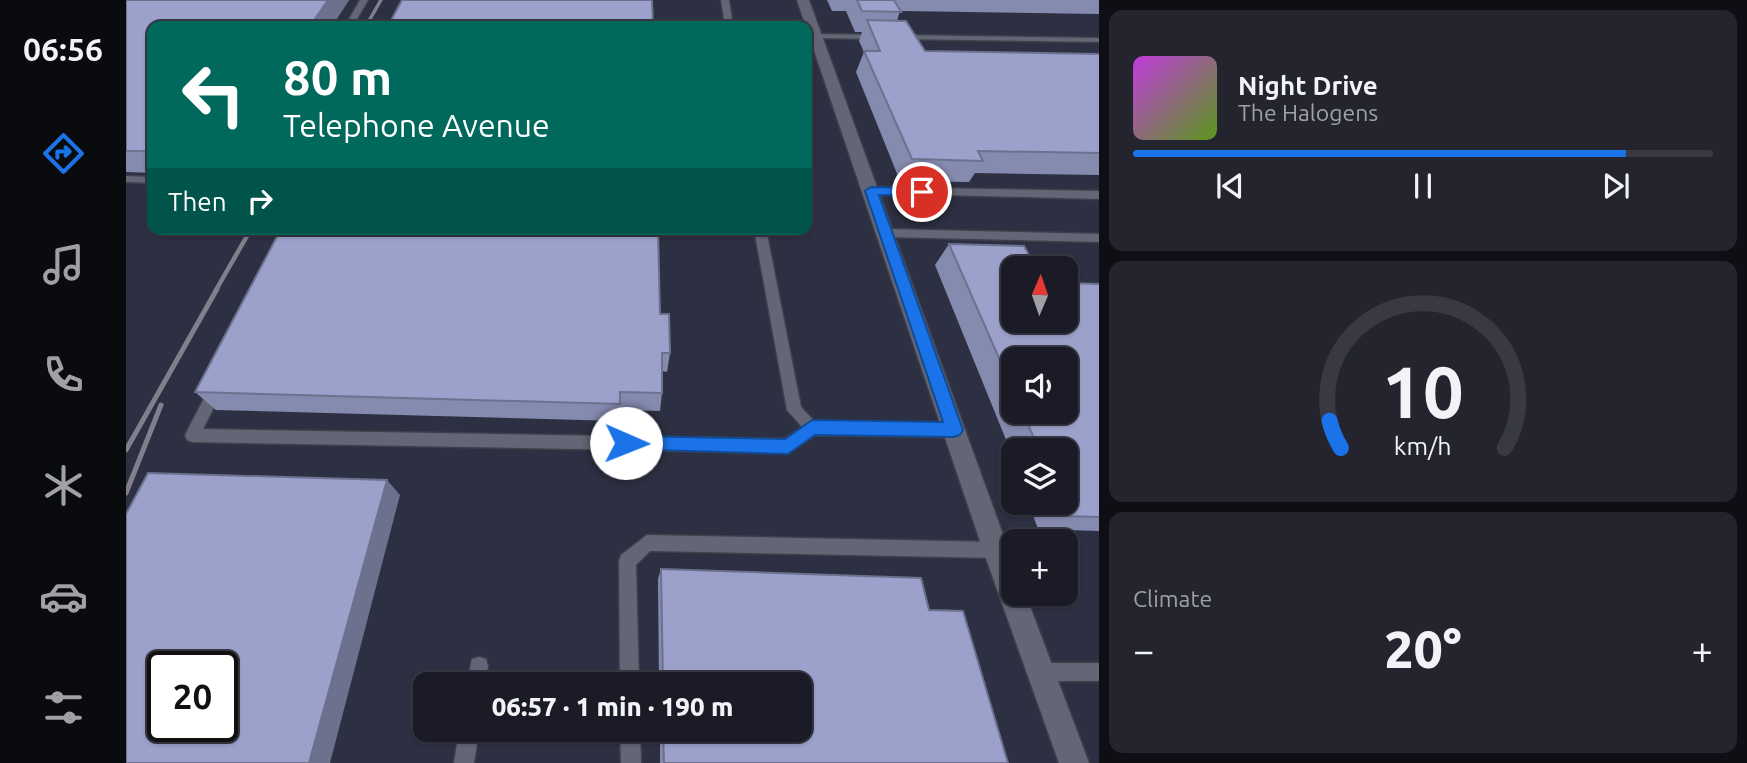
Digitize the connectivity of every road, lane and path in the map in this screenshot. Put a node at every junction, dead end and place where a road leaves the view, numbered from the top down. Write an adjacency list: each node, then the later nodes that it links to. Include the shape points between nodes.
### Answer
1 (364, 0): 4 (lane)
2 (725, 0): 5 (lane)
3 (803, 0): 6 (street)
4 (352, 21)
5 (728, 21)
6 (811, 21)
7 (812, 25): 8 (street)
8 (816, 36): 9 (lane); 12 (street)
9 (1099, 40)
10 (126, 179): 11 (lane)
11 (147, 180)
12 (871, 191): 13 (lane); 14 (street)
13 (1099, 195)
14 (886, 233): 16 (lane); 19 (street)
15 (761, 235): 18 (lane, via 794,410)
16 (1099, 238)
17 (223, 374): 18 (lane, via 192,435 788,446)
18 (812, 428): 19 (lane)
19 (954, 430): 20 (street)
20 (996, 550): 21 (lane, via 647,543 627,561); 22 (street)
21 (629, 672)
22 (1041, 672): 23 (lane); 28 (street)
23 (1099, 672)
24 (468, 742): 26 (lane)
25 (630, 742): 27 (lane)
26 (464, 763)
27 (631, 763)
28 (1074, 763)

